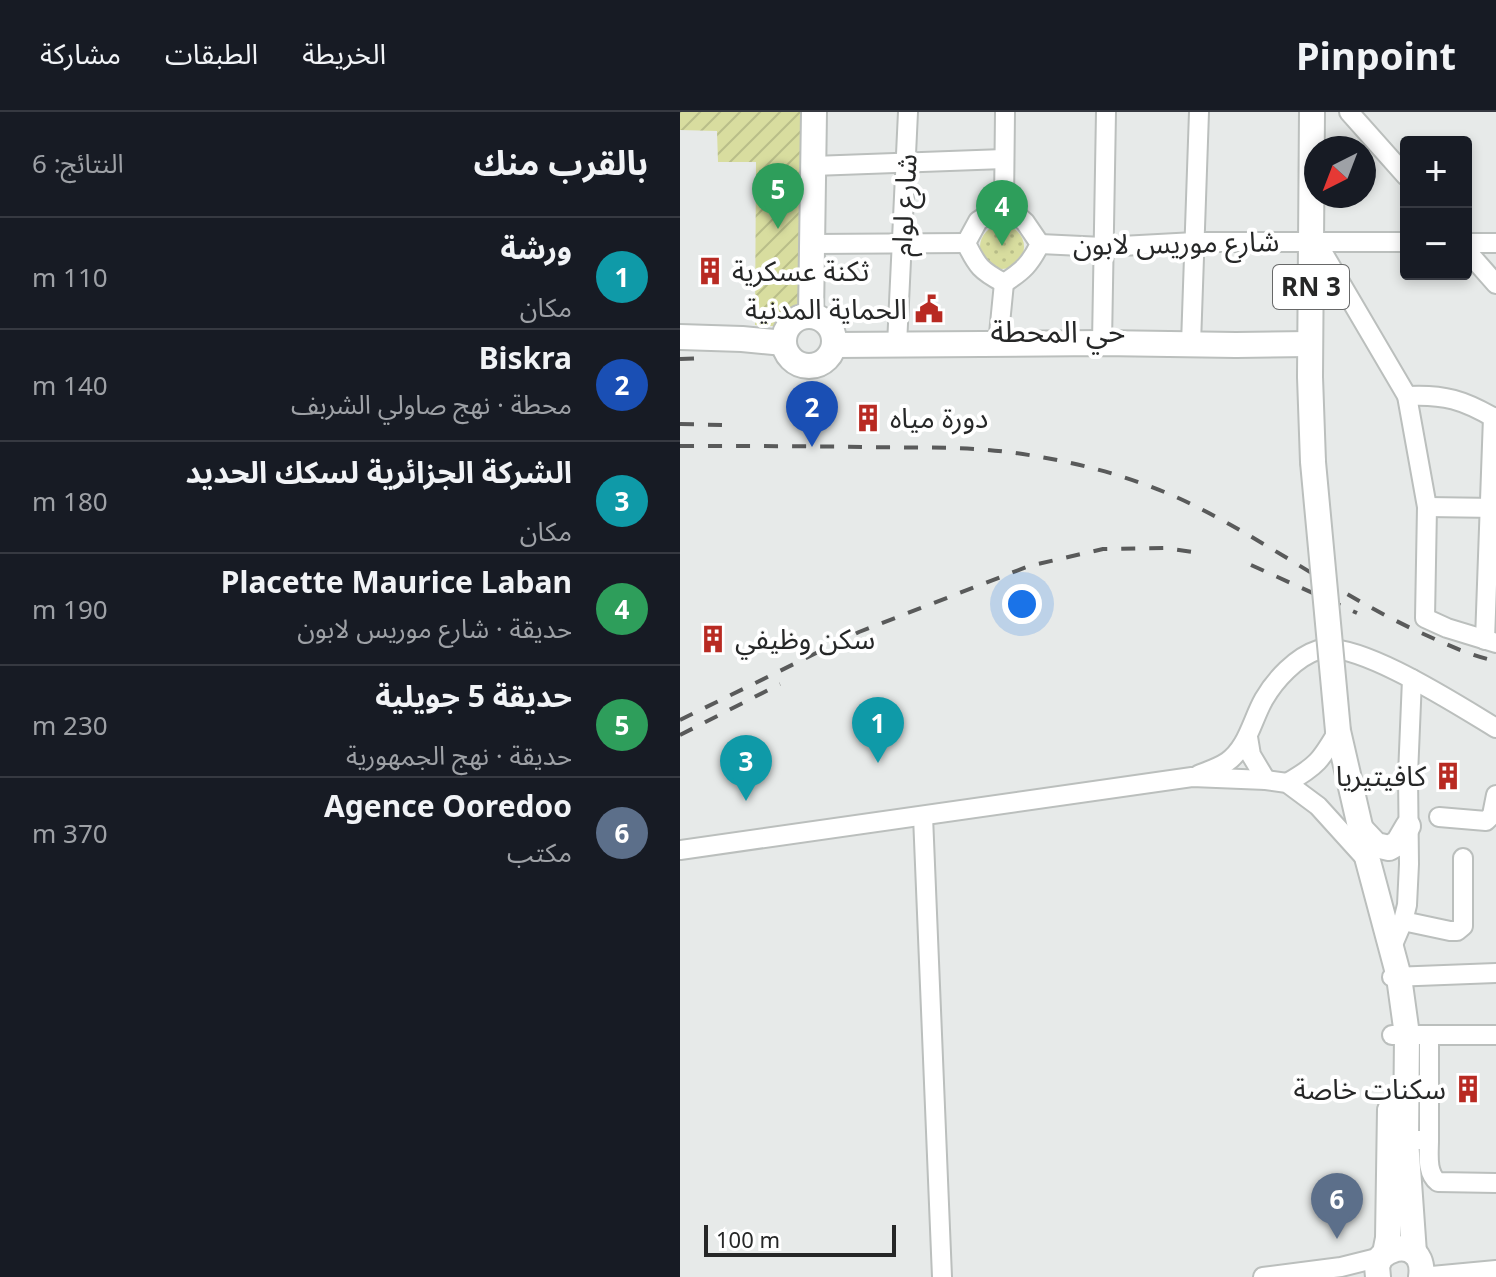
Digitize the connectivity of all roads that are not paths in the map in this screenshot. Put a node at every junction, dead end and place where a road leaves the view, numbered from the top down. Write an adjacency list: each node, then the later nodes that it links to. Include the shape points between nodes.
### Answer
1 (814, 112): 10 (main road)
2 (908, 112): 9 (street, شارع لوام)
3 (1005, 112): 8 (street)
4 (1106, 112): 22 (street)
5 (1199, 112): 14 (street)
6 (1312, 112): 13 (main road, RN 3)
7 (1349, 112): 11 (street)
8 (1004, 159): 9 (street); 12 (street)
9 (906, 164): 10 (street); 16 (street, شارع لوام)
10 (813, 166): 20 (main road)
11 (1400, 169)
12 (1004, 204): 17 (street, via 978,221); 21 (street, شارع موريس لابون)
13 (1314, 241): 14 (street, شارع موريس لابون); 15 (street, شارع موريس لابون); 32 (main road, RN 3); 35 (street)
14 (1195, 242): 22 (street, شارع موريس لابون); 31 (street)
15 (1400, 242)
16 (903, 243): 17 (street); 20 (street); 34 (street, شارع لوام)
17 (966, 243): 24 (street, via 975,263)
18 (1472, 243): 19 (street)
19 (1496, 243)
20 (812, 244): 26 (main road)
21 (1040, 244): 22 (street, شارع موريس لابون); 24 (street, شارع موريس لابون, via 1029,264)
22 (1103, 247): 29 (street)
23 (1472, 257): 25 (street)
24 (1004, 283): 30 (street)
25 (1496, 284)
26 (811, 316): 28 (main road, via 794,320); 33 (main road, via 826,322)
27 (680, 337): 28 (main road)
28 (784, 343): 33 (main road, via 790,358 804,367 821,364)
29 (1102, 343): 30 (main road); 31 (main road)
30 (998, 344): 34 (main road)
31 (1191, 344): 32 (main road)
32 (1310, 344): 42 (main road, RN 3, bridge, via 1313,462)
33 (835, 345): 34 (main road)
34 (897, 345)
35 (1407, 396): 36 (street, via 1447,397); 37 (street)
36 (1494, 418): 38 (street)
37 (1427, 507): 38 (street); 39 (street, via 1425,618)
38 (1492, 508): 39 (street)
39 (1491, 641)
40 (1412, 679): 41 (street); 43 (street, via 1341,648 1319,650 1274,685); 50 (street)
41 (1496, 728)
42 (1338, 731): 46 (street, via 1322,758); 51 (main road, RN 3)
43 (1248, 737): 44 (street, via 1228,762); 45 (street, via 1251,755)
44 (1192, 777): 45 (street); 48 (street)
45 (1266, 780): 46 (street)
46 (1287, 783): 54 (street, via 1318,806)
47 (1496, 795): 49 (street, via 1486,821)
48 (923, 816): 52 (street); 65 (street)
49 (1439, 817)
50 (1408, 826): 51 (main road, via 1389,848 1376,845); 55 (street)
51 (1360, 828): 54 (main road, RN 3)
52 (680, 850)
53 (1463, 858): 55 (street, via 1463,926 1450,931)
54 (1368, 861): 56 (main road, RN 3)
55 (1403, 921): 56 (street)
56 (1394, 966): 57 (street); 58 (main road, RN 3)
57 (1496, 973)
58 (1410, 1035): 59 (street); 60 (main road, RN 3); 62 (main road, RN 3, via 1388,1238)
59 (1496, 1035)
60 (1418, 1140): 61 (street, via 1438,1182); 63 (main road, RN 3)
61 (1496, 1183)
62 (1380, 1266): 63 (main road, via 1402,1248); 66 (street)
63 (1419, 1266): 64 (street)
64 (1496, 1270)
65 (942, 1277)
66 (1263, 1277)

